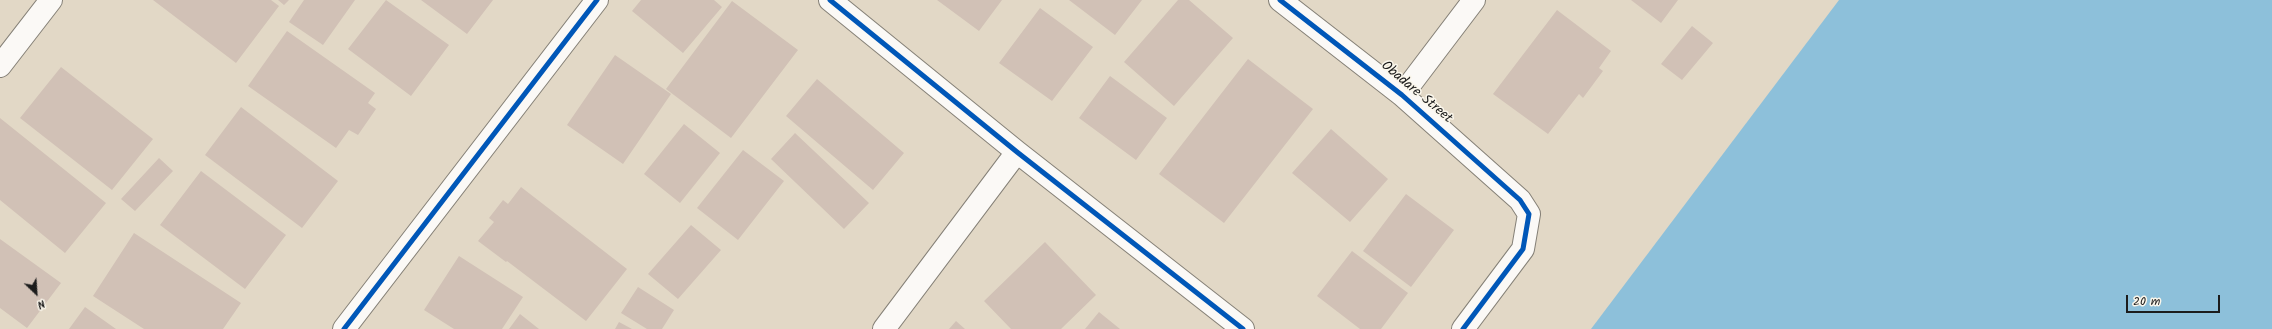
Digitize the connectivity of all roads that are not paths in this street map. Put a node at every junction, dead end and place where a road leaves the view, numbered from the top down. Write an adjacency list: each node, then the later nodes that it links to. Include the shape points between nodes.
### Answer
1 (51, 0): 6 (street)
2 (597, 0): 9 (street)
3 (830, 0): 8 (street)
4 (1280, 0): 7 (street, Obadare Street)
5 (1474, 0): 7 (street)
6 (0, 66)
7 (1402, 96): 12 (street, Obadare Street, via 1520,200 1529,214 1523,249)
8 (1017, 152): 10 (street); 11 (street)
9 (344, 329)
10 (884, 329)
11 (1243, 329)
12 (1463, 329)

